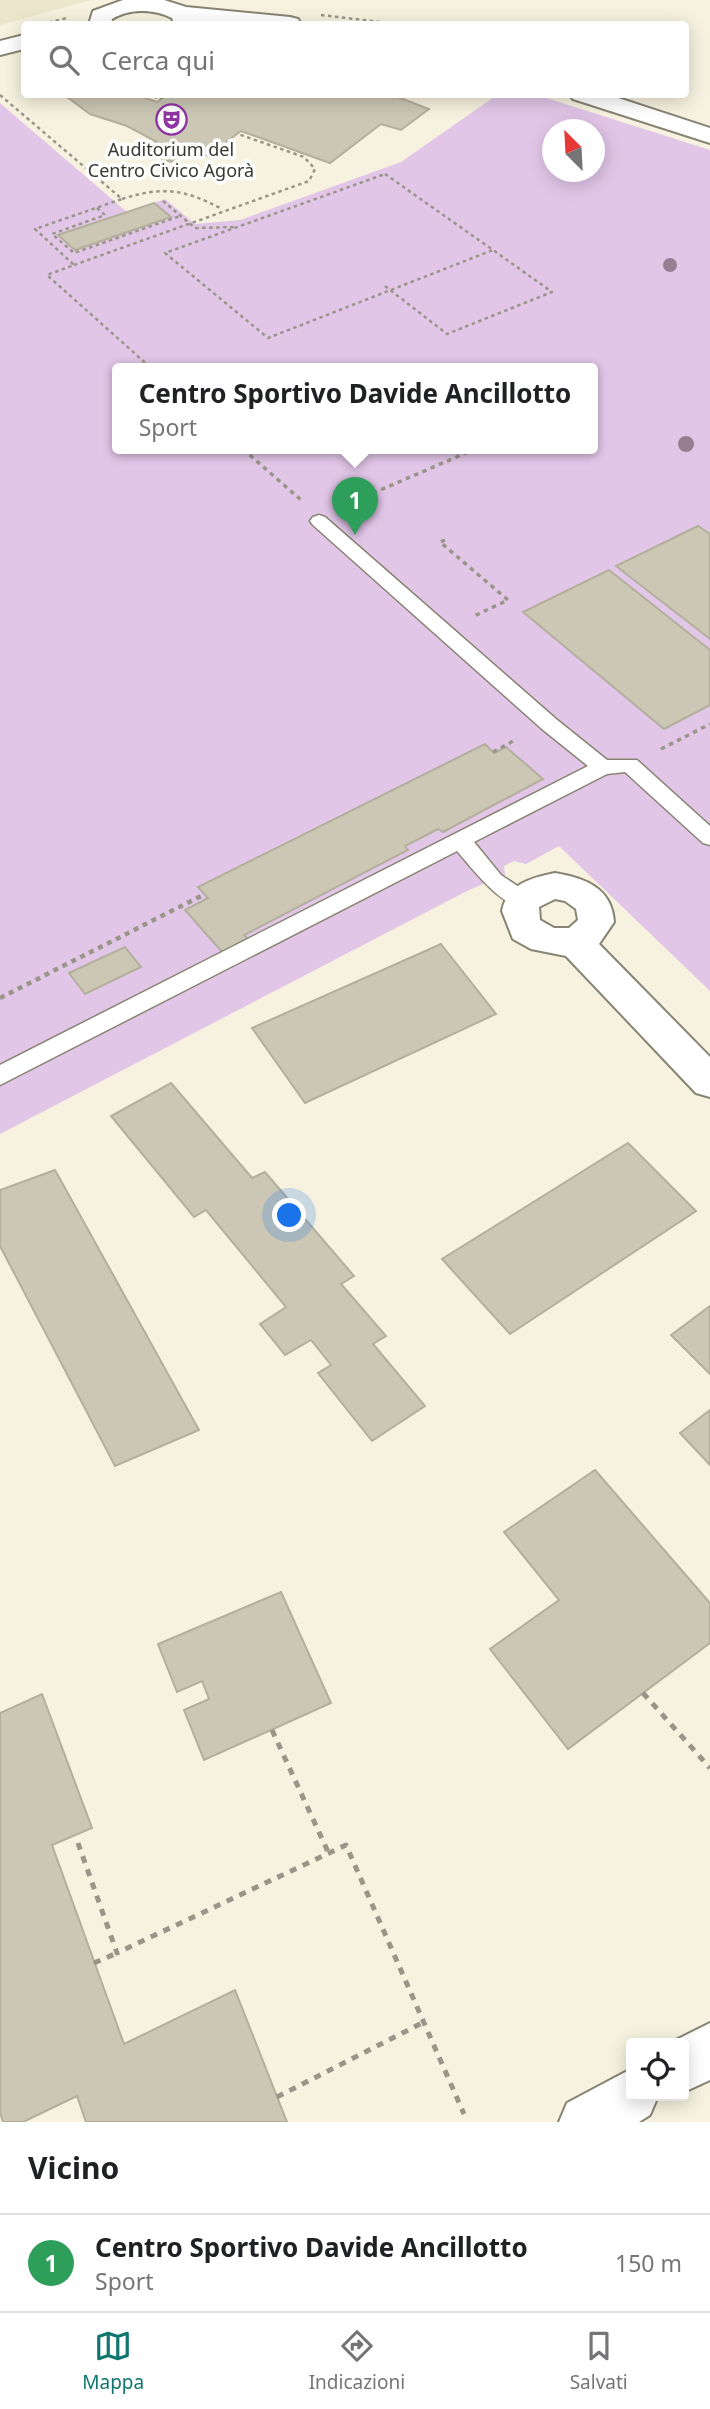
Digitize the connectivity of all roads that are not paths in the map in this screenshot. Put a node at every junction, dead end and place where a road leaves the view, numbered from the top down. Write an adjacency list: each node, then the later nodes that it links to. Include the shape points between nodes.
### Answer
1 (97, 21): 2 (street, via 107,11 135,2 166,3)
2 (185, 21): 3 (street)
3 (256, 21)
4 (21, 42): 5 (street)
5 (0, 48)
6 (592, 98): 7 (street)
7 (710, 136)
8 (319, 519): 9 (lane)
9 (603, 767): 10 (lane, via 629,765); 11 (lane)
10 (710, 838)
11 (460, 840): 12 (lane, via 494,880); 14 (lane)
12 (523, 901): 13 (street, via 520,910 526,929 548,942); 13 (street, via 531,893 555,886 587,897 596,922)
13 (574, 941): 15 (street)
14 (0, 1076)
15 (710, 1082)
16 (710, 2050): 17 (street)
17 (689, 2062)
18 (626, 2099): 19 (street)
19 (586, 2122)

